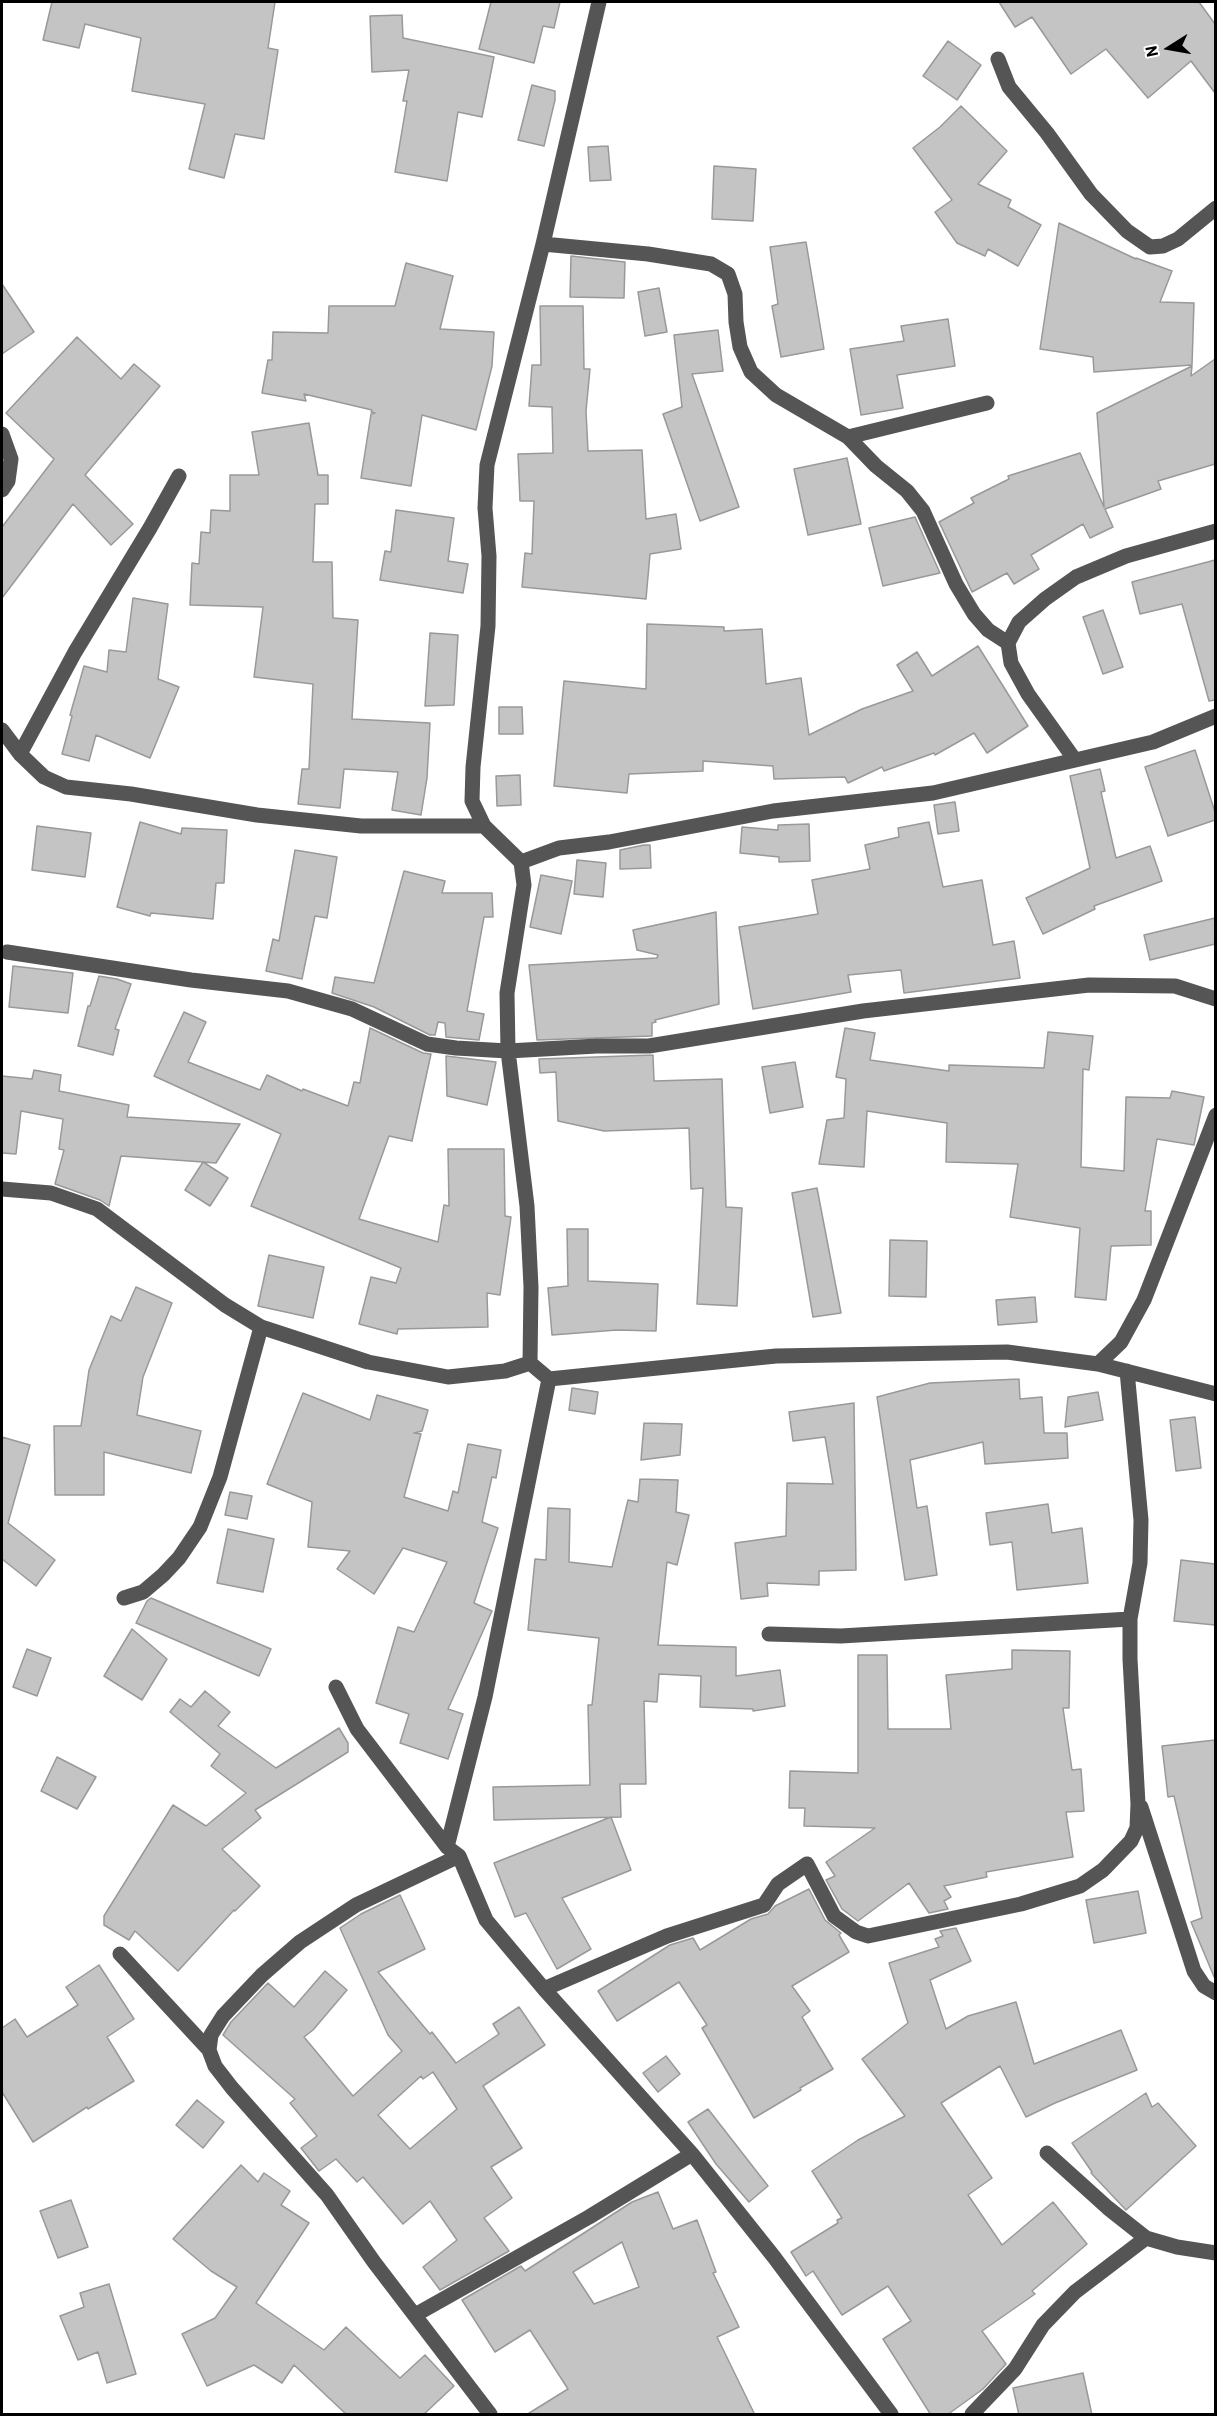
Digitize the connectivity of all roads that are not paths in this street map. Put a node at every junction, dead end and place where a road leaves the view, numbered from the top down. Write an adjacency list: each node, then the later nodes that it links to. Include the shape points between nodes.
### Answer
1 (599, 2): 4 (street)
2 (998, 59): 3 (street, via 1009,87 1091,194 1127,231 1150,247 1178,239)
3 (1215, 208)
4 (543, 244): 7 (street, via 711,264 728,274 735,294 740,347 751,372 776,395); 16 (street, via 487,465 488,626 472,767 472,801)
5 (987, 403): 7 (street)
6 (2, 434): 9 (street, via 12,459 8,482)
7 (848, 437): 11 (street, via 923,511 974,614 988,630)
8 (179, 476): 14 (street, via 75,651)
9 (2, 490)
10 (1215, 531): 11 (street, via 1126,556 1076,577 1019,622)
11 (1008, 643): 15 (street, via 1011,663 1028,694)
12 (1215, 716): 15 (street, via 1153,742)
13 (2, 730): 14 (street)
14 (20, 754): 16 (street, via 44,777 66,787 361,826)
15 (1075, 760): 17 (street, via 933,792 772,811 559,848)
16 (483, 826): 17 (street)
17 (521, 862): 20 (street, via 524,885 507,993)
18 (7, 952): 20 (street, via 288,991 352,1009 427,1044)
19 (1215, 999): 20 (street, via 1175,986 1089,985 863,1011 649,1046)
20 (508, 1051): 24 (street, via 527,1206)
21 (1215, 1115): 25 (street, via 1144,1300 1121,1342)
22 (2, 1189): 23 (street, via 51,1193 98,1209 225,1305)
23 (261, 1327): 24 (street, via 368,1362 448,1377 505,1371); 29 (street, via 220,1478 200,1527 163,1575 143,1592)
24 (530, 1362): 27 (street)
25 (1098, 1364): 26 (street); 27 (street, via 1007,1352 884,1353 776,1356)
26 (1127, 1371): 28 (street); 30 (street, via 1141,1520 1140,1563)
27 (549, 1379): 34 (street)
28 (1215, 1394)
29 (124, 1598)
30 (1131, 1619): 31 (street, via 841,1636); 33 (street)
31 (769, 1634)
32 (336, 1688): 34 (street, via 357,1729)
33 (1138, 1796): 36 (street, via 1137,1828 1131,1841 1103,1870 1080,1886 1021,1904 868,1936 834,1916 807,1864 778,1884 764,1905 667,1936); 37 (street, via 1194,1971)
34 (453, 1851): 36 (street, via 486,1920); 38 (street, via 356,1905 300,1942 223,2016 211,2035)
35 (120, 1954): 38 (street)
36 (544, 1989): 40 (street)
37 (1215, 1994)
38 (209, 2050): 43 (street, via 215,2066 232,2088 327,2195)
39 (1047, 2152): 41 (street)
40 (692, 2154): 43 (street); 45 (street)
41 (1146, 2238): 42 (street); 46 (street, via 1076,2292 1043,2325 1015,2369)
42 (1215, 2253)
43 (415, 2315): 44 (street)
44 (490, 2415)
45 (891, 2415)
46 (972, 2415)

